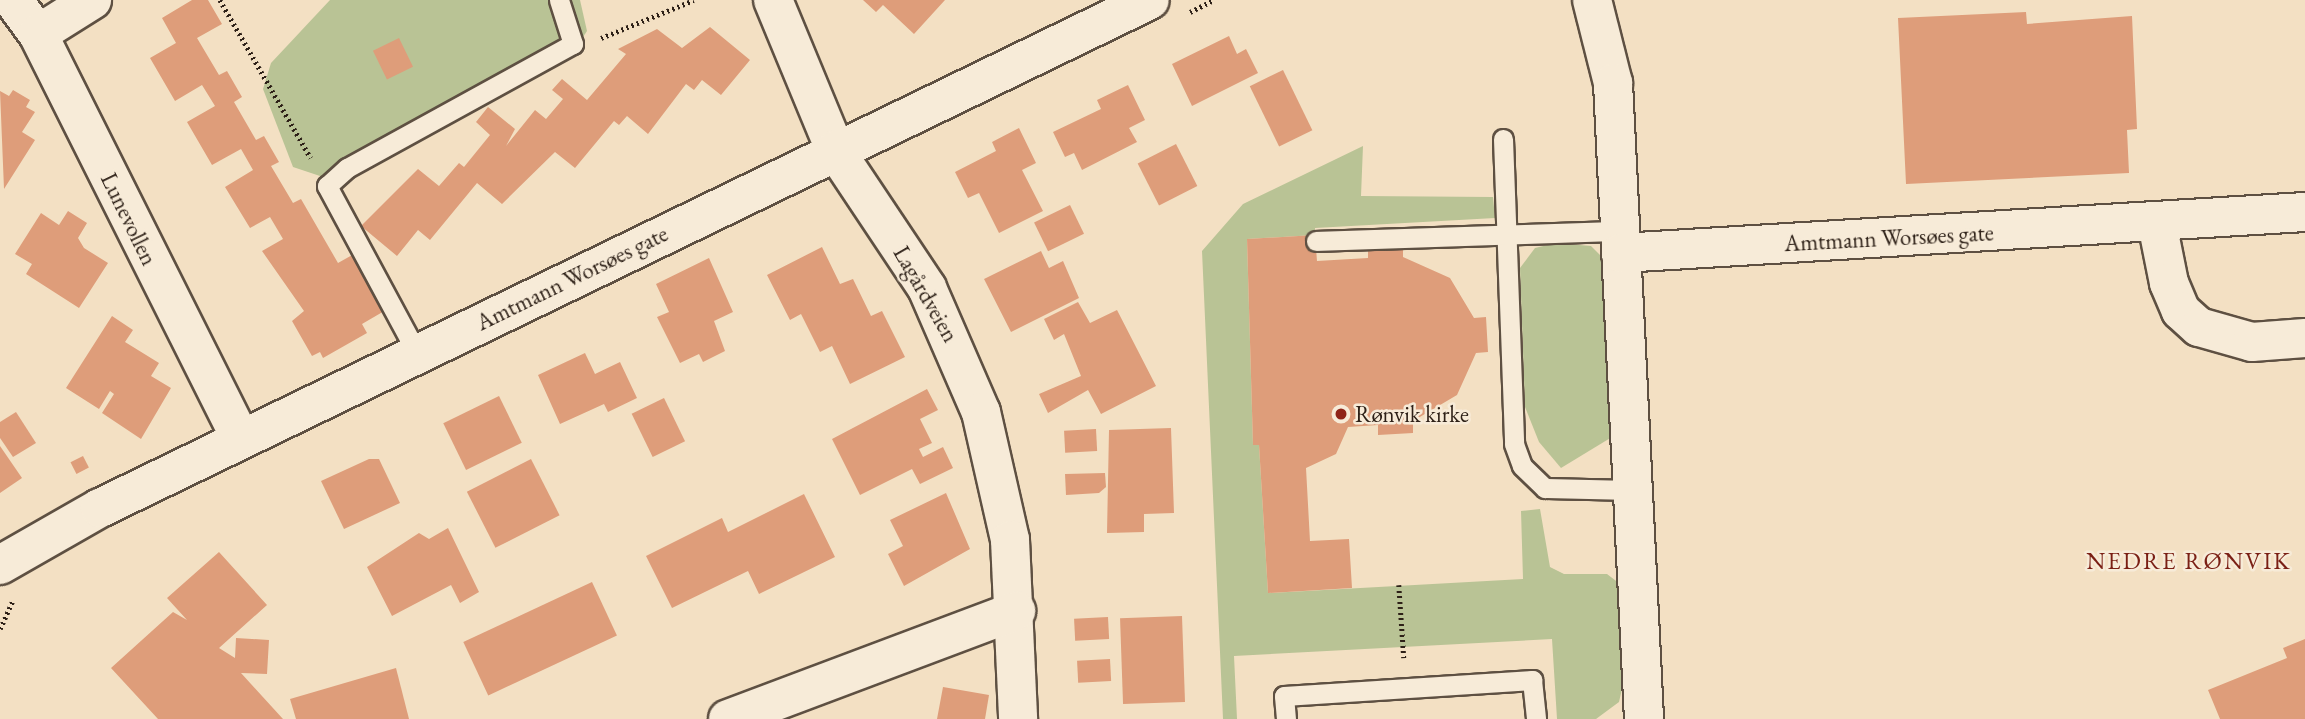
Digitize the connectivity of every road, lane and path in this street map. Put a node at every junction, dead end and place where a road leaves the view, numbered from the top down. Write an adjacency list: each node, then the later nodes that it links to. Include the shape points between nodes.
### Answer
1 (13, 0): 9 (street, Lunevollen)
2 (92, 0): 9 (street)
3 (220, 0): 13 (path)
4 (559, 0): 10 (lane)
5 (694, 0): 10 (path, via 587,44)
6 (773, 0): 12 (street, Lagårdveien)
7 (1150, 0): 12 (street, Amtmann Worsøes gate)
8 (1592, 0): 18 (street, via 1613,83)
9 (38, 34): 21 (street, Lunevollen)
10 (573, 44): 13 (lane, via 347,168)
11 (1503, 139): 16 (lane)
12 (835, 150): 20 (street, Amtmann Worsøes gate); 25 (street, Lagårdveien, via 927,288 961,355 996,466)
13 (327, 187): 20 (lane)
14 (2305, 212): 15 (street, Amtmann Worsøes gate)
15 (2157, 223): 18 (street, Amtmann Worsøes gate); 19 (street, via 2169,283 2181,311 2199,327 2252,342)
16 (1507, 229): 17 (lane); 18 (lane); 22 (lane, via 1511,425 1522,466 1545,488)
17 (1316, 241)
18 (1620, 242): 22 (street)
19 (2305, 338)
20 (417, 353): 21 (street, Amtmann Worsøes gate)
21 (241, 439): 23 (street, Amtmann Worsøes gate)
22 (1632, 491): 31 (street)
23 (0, 565)
24 (1399, 585): 26 (path)
25 (1016, 611): 27 (street); 28 (street, Lagårdveien)
26 (1406, 686): 29 (lane, via 1284,696); 30 (lane, via 1532,680)
27 (728, 719)
28 (1018, 719)
29 (1286, 719)
30 (1536, 719)
31 (1644, 719)

